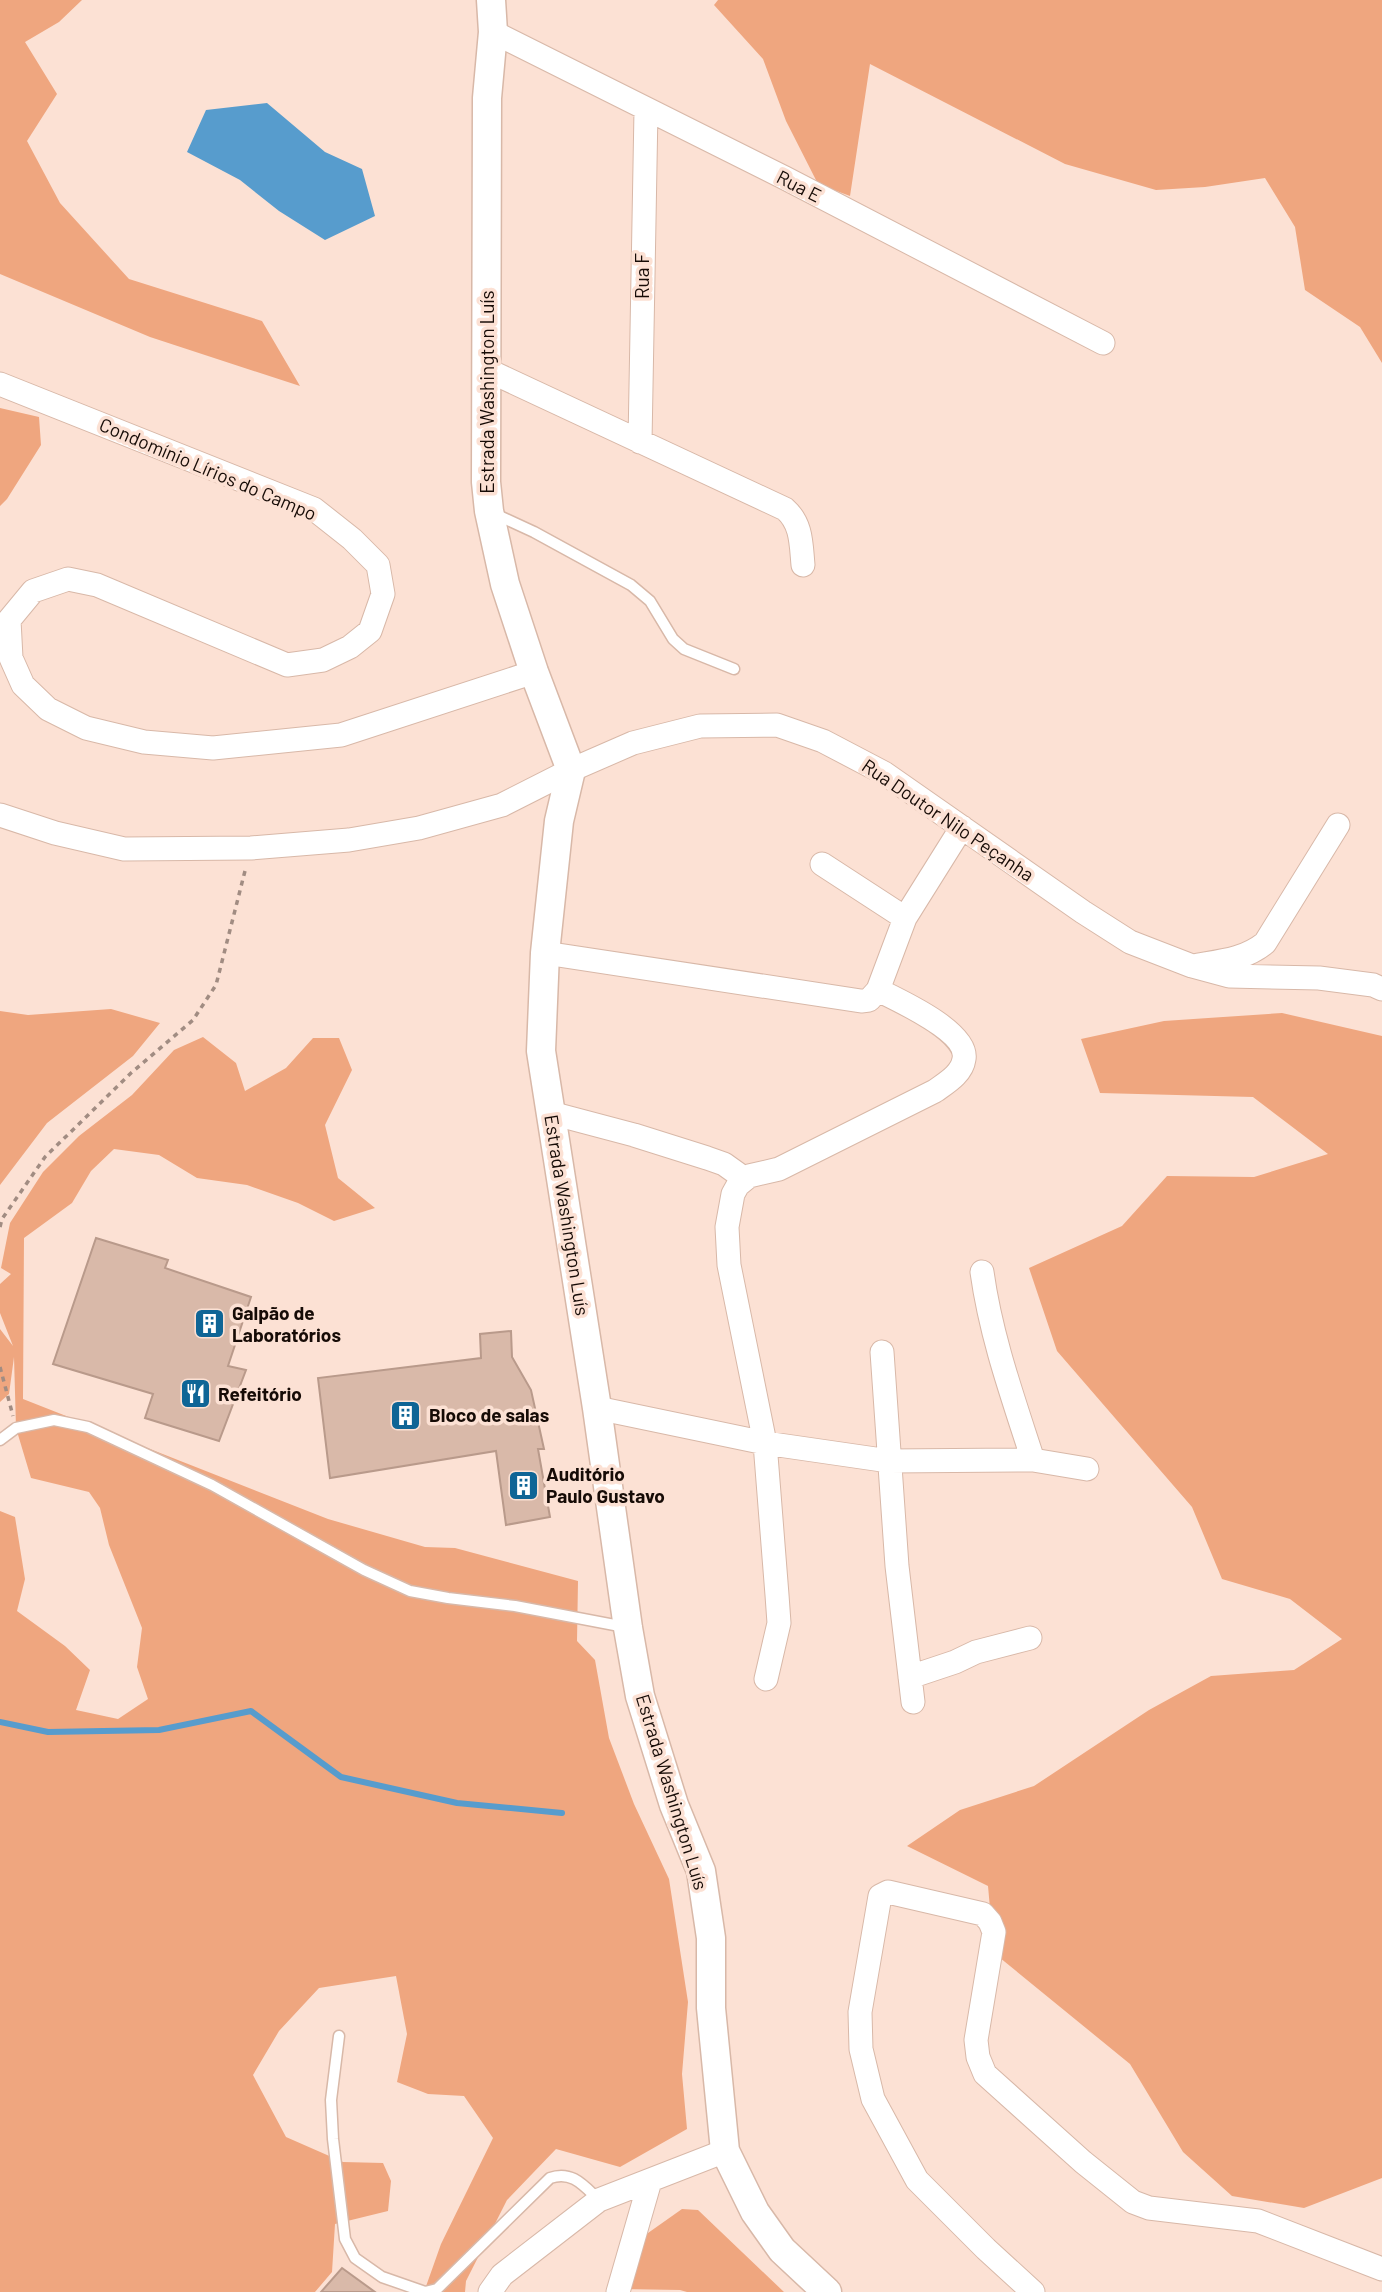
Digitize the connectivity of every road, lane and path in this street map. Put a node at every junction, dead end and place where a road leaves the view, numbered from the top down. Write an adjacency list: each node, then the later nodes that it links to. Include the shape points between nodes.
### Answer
1 (491, 0): 2 (street, Estrada Washington Luís)
2 (493, 32): 3 (street, Rua E); 5 (street, Estrada Washington Luís, via 487,98)
3 (646, 110): 4 (street, Rua E); 7 (street, Rua F)
4 (1104, 343)
5 (485, 369): 7 (street); 8 (street, Estrada Washington Luís)
6 (0, 384): 11 (street, Condomínio Lírios do Campo, via 313,509 378,565 383,594 370,631 350,648 323,660 287,665 97,585 68,579 33,591 9,620 11,658 23,685 48,709 86,728 144,742 213,748 341,735)
7 (640, 442): 9 (street, via 785,509 798,525)
8 (489, 511): 10 (lane, via 631,585 650,601 684,649); 11 (street, Estrada Washington Luís, via 505,584)
9 (803, 565)
10 (734, 668)
11 (534, 672): 12 (street, Estrada Washington Luís)
12 (571, 770): 15 (street, Rua Doutor Nilo Peçanha, via 633,743 700,726 776,725 823,741 884,773); 16 (street, Rua Doutor Nilo Peçanha, via 502,804 419,828 349,840); 19 (street, Estrada Washington Luís, via 559,821)
13 (0, 815): 16 (street, Rua Doutor Nilo Peçanha, via 124,849)
14 (1338, 825): 20 (street, Rua Doutor Nilo Peçanha, via 1265,943 1254,953 1232,960)
15 (962, 827): 18 (street); 20 (street, Rua Doutor Nilo Peçanha, via 1130,942)
16 (251, 848): 25 (path, via 216,985 193,1020 45,1157)
17 (822, 864): 18 (street)
18 (905, 918): 22 (street)
19 (545, 953): 22 (street, via 860,1001 869,1000); 23 (street, Estrada Washington Luís, via 541,1051)
20 (1192, 966): 21 (street, Rua Doutor Nilo Peçanha, via 1229,976 1319,978)
21 (1382, 989)
22 (878, 990): 24 (street, via 920,1010 956,1037 965,1051 964,1062 953,1078 779,1169)
23 (551, 1113): 24 (street, via 707,1158); 29 (street, Estrada Washington Luís)
24 (745, 1179): 32 (street, via 733,1194 727,1227 729,1265)
25 (0, 1227)
26 (982, 1272): 33 (street, via 996,1344)
27 (882, 1352): 34 (street)
28 (0, 1367): 30 (path)
29 (597, 1408): 32 (street); 36 (street, Estrada Washington Luís)
30 (16, 1429): 31 (lane); 36 (lane, via 54,1420 88,1427 212,1485 410,1591)
31 (0, 1440)
32 (765, 1443): 34 (street); 39 (street, via 779,1623)
33 (1033, 1460): 34 (street); 35 (street)
34 (889, 1461): 38 (street)
35 (1087, 1469)
36 (628, 1628): 42 (street, Estrada Washington Luís, via 640,1696 674,1805 701,1871 711,1938 711,2008)
37 (1031, 1638): 38 (street, via 985,1648)
38 (910, 1677): 40 (street)
39 (766, 1679)
40 (913, 1702)
41 (339, 2036): 44 (lane, via 331,2100 345,2239 355,2258 382,2277 425,2292 437,2289 550,2178 560,2174)
42 (725, 2151): 43 (street); 48 (street, via 755,2211 782,2250)
43 (650, 2181): 44 (street); 47 (street)
44 (599, 2200): 46 (street, via 502,2275)
45 (1382, 2269): 49 (street, via 1258,2221 1149,2208 1133,2202 985,2074 976,2040 993,1932 990,1922 983,1914 884,1893 860,2012 861,2049 873,2099 917,2180)
46 (490, 2292)
47 (618, 2292)
48 (827, 2292)
49 (1033, 2292)

